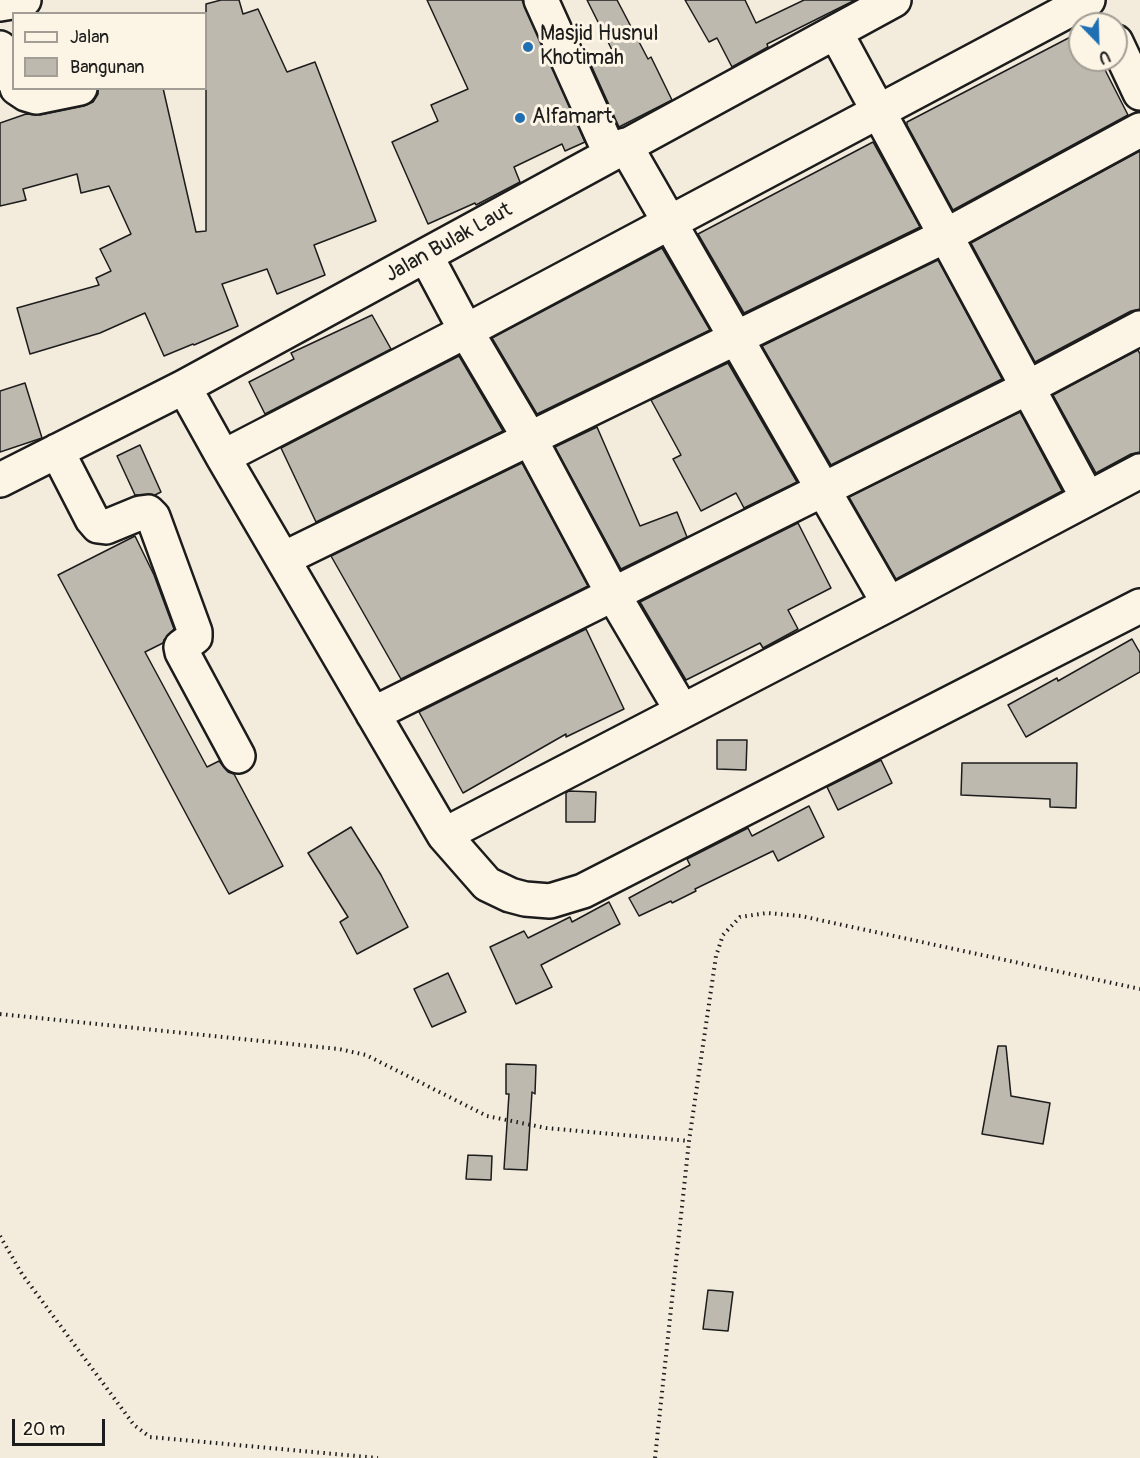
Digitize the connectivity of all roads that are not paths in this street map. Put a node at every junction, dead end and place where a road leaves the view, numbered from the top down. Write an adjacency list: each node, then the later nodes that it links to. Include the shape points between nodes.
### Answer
1 (24, 0): 5 (street)
2 (541, 0): 15 (street)
3 (894, 0): 6 (street, Jalan Bulak Laut)
4 (1088, 0): 13 (street)
5 (0, 4)
6 (836, 33): 13 (street); 15 (street, Jalan Bulak Laut)
7 (0, 48): 9 (street)
8 (1128, 68): 12 (street)
9 (12, 76)
10 (20, 90): 11 (street, via 36,97)
11 (71, 90)
12 (1140, 93)
13 (878, 111): 16 (street); 17 (street)
14 (1140, 130): 17 (street)
15 (618, 149): 16 (street); 18 (street, Jalan Bulak Laut)
16 (669, 222): 20 (street); 21 (street)
17 (945, 236): 21 (street); 23 (street)
18 (426, 256): 20 (street); 22 (street, Jalan Bulak Laut)
19 (1140, 328): 23 (street)
20 (466, 331): 24 (street); 26 (street)
21 (735, 338): 24 (street); 29 (street)
22 (184, 387): 25 (street, Jalan Bulak Laut); 26 (street)
23 (1027, 388): 29 (street); 30 (street)
24 (530, 439): 31 (street); 32 (street)
25 (57, 451): 28 (street, Jalan Bulak Laut); 37 (street, via 98,525 106,527 140,513 148,512 153,517 195,632 195,637 181,647 182,652)
26 (223, 457): 31 (street)
27 (1140, 471): 30 (street)
28 (0, 480)
29 (823, 490): 32 (street); 33 (street)
30 (1087, 497): 33 (street)
31 (283, 559): 36 (street)
32 (613, 594): 35 (street); 36 (street)
33 (889, 604): 35 (street)
34 (1140, 606): 38 (street, via 583,891 550,901 510,895 487,884)
35 (682, 711): 38 (street)
36 (373, 714): 38 (street)
37 (238, 756)
38 (444, 835)

